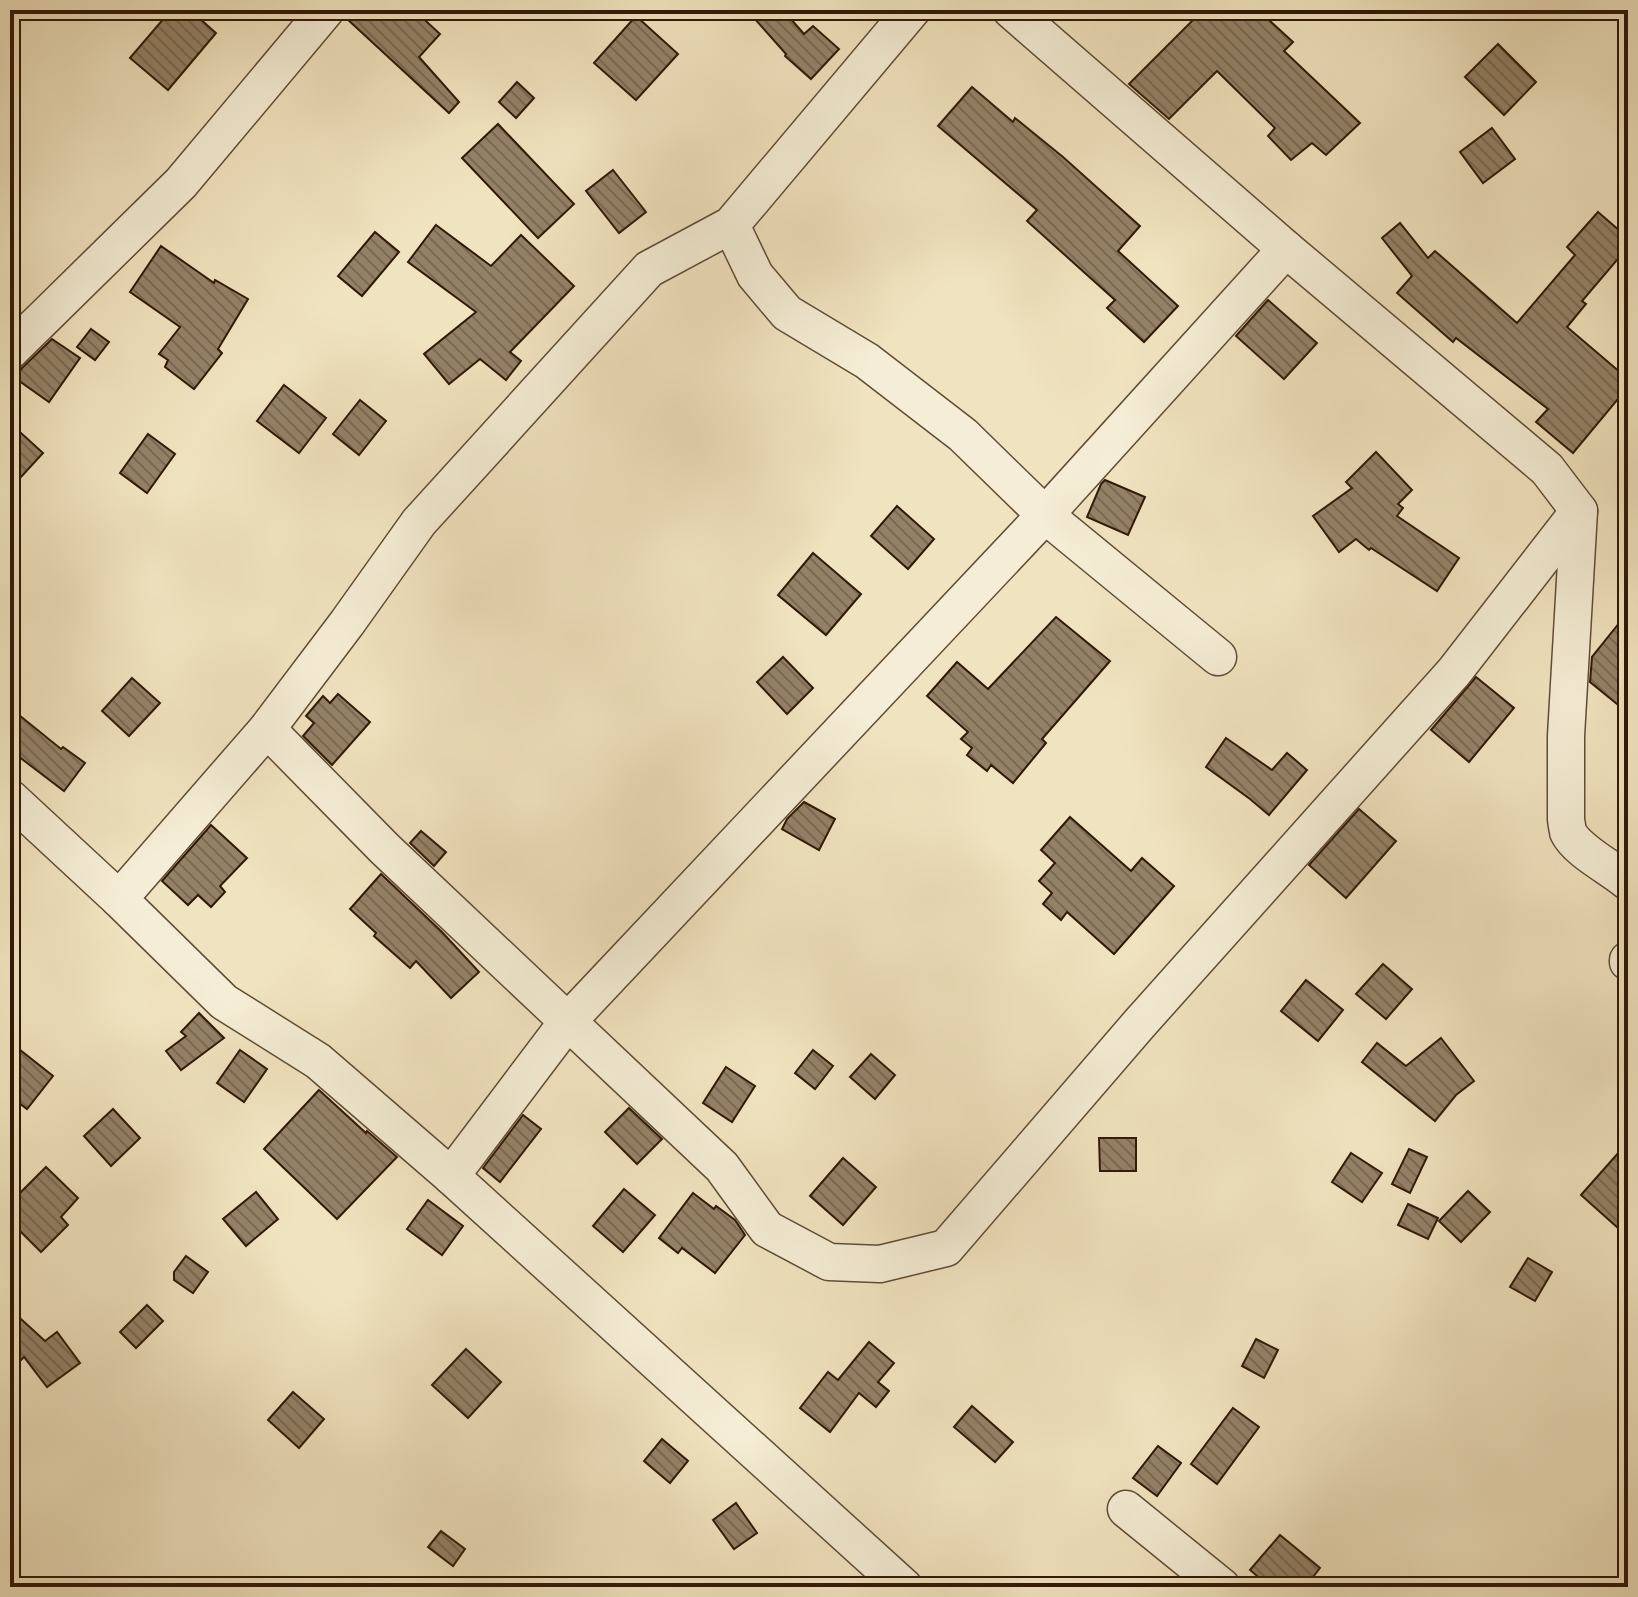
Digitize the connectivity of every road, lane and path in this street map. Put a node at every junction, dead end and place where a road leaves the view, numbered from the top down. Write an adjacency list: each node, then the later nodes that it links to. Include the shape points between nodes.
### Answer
1 (326, 10): 6 (street, via 181,183)
2 (912, 10): 4 (street)
3 (1011, 10): 5 (street)
4 (731, 225): 8 (street, via 755,275 787,313 867,361 963,435); 10 (street, via 649,269 419,522)
5 (1286, 249): 7 (street, via 1547,469); 8 (street)
6 (10, 351)
7 (1579, 511): 12 (street, via 1566,819 1568,832 1580,847); 14 (street, via 1454,672 946,1248 880,1264 829,1262 767,1229 722,1167)
8 (1045, 515): 9 (street); 14 (street)
9 (1218, 657)
10 (267, 729): 13 (street); 14 (street)
11 (10, 798): 13 (street)
12 (1628, 882)
13 (119, 899): 15 (street, via 224,1002 318,1061)
14 (568, 1021): 15 (street)
15 (451, 1176): 17 (street)
16 (1126, 1509): 18 (street)
17 (904, 1587)
18 (1222, 1587)

